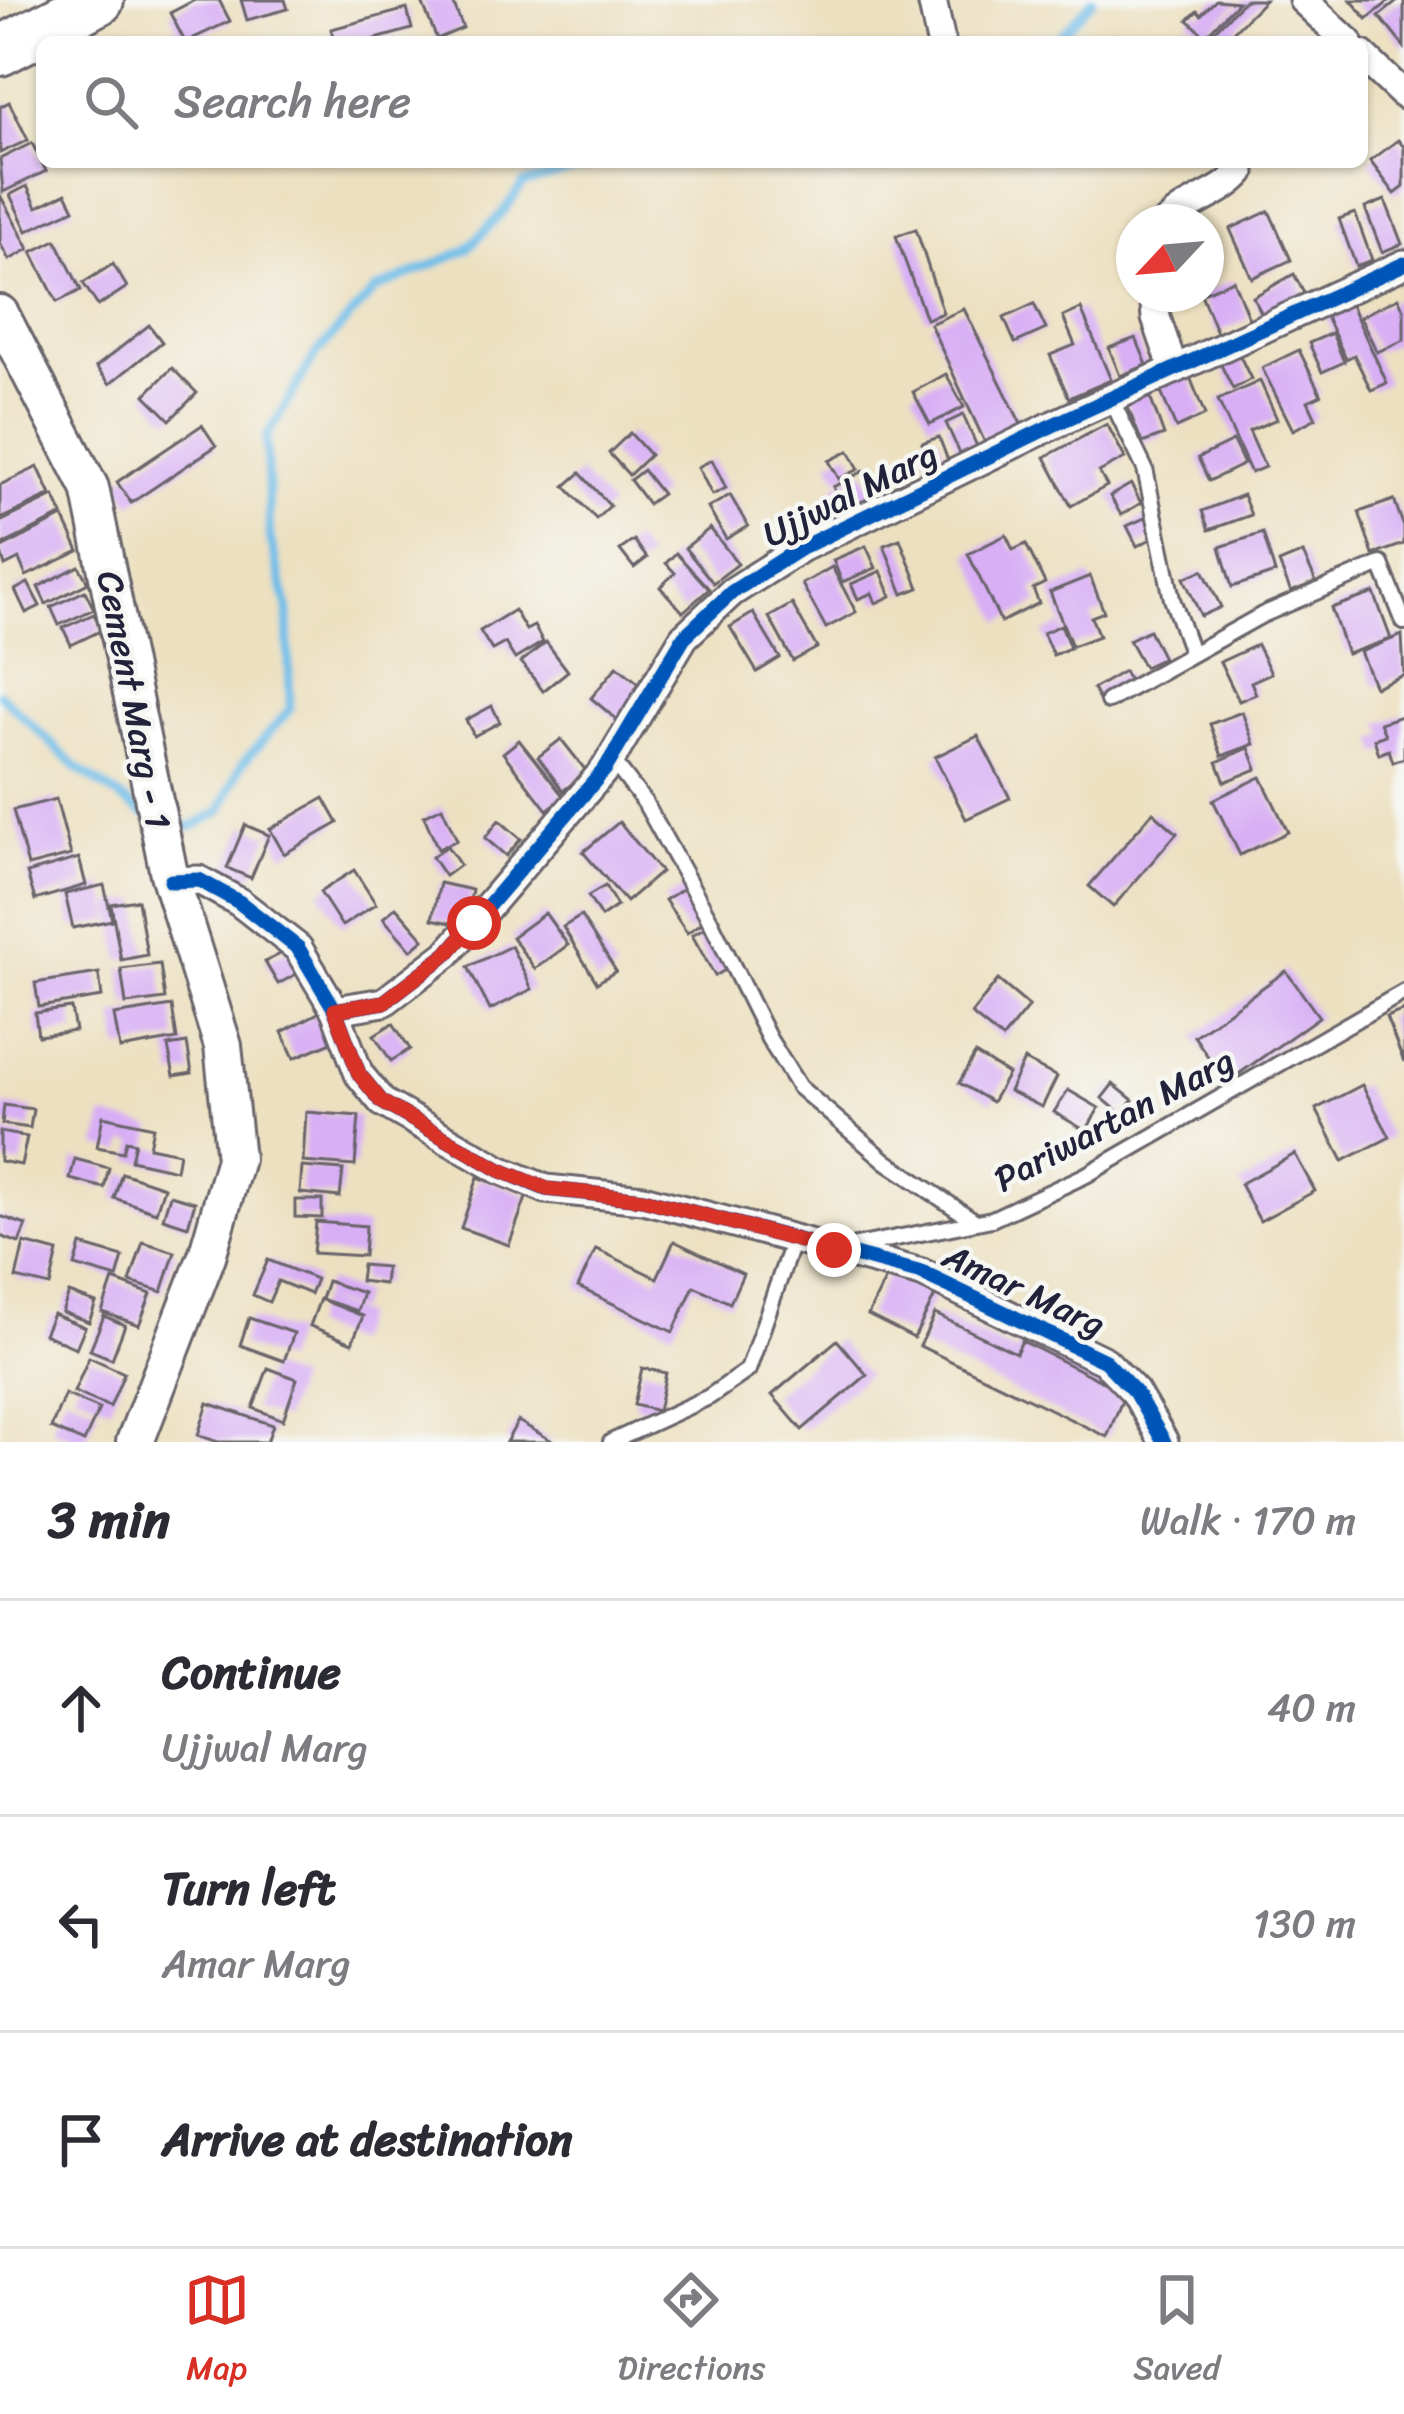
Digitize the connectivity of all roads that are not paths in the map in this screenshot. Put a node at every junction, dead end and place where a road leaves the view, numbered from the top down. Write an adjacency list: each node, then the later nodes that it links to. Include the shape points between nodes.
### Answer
1 (99, 0): 6 (highway)
2 (932, 0): 4 (street)
3 (1317, 4): 5 (street)
4 (940, 36)
5 (1343, 36)
6 (0, 51)
7 (1368, 61): 8 (street)
8 (1404, 95)
9 (1241, 168): 10 (street, via 1230,185)
10 (1194, 204)
11 (1404, 264): 14 (street, Ujjwal Marg)
12 (1156, 312): 14 (street)
13 (0, 314): 20 (street, Cement Marg - 1, via 90,488)
14 (1174, 370): 15 (street, Ujjwal Marg)
15 (1112, 399): 17 (lane, via 1144,469); 19 (street, Ujjwal Marg, via 801,548 732,592 684,638)
16 (1404, 622): 17 (lane, via 1381,565)
17 (1191, 652): 18 (lane)
18 (1108, 701)
19 (610, 759): 22 (street, Ujjwal Marg, via 447,954 384,1002); 23 (lane, via 645,803 799,1087 887,1162)
20 (170, 877): 22 (street, Amar Marg, via 199,880 298,948); 26 (street, Cement Marg - 1, via 223,1046 235,1159)
21 (1404, 992): 23 (lane, Pariwartan Marg, via 1086,1175)
22 (335, 1010): 24 (street, Amar Marg, via 359,1074 382,1102 500,1170 547,1189 643,1199)
23 (976, 1222): 25 (lane, Pariwartan Marg)
24 (793, 1240): 25 (street, Amar Marg); 27 (lane, via 748,1370)
25 (834, 1250): 28 (street, Amar Marg, via 922,1273 1105,1360)
26 (135, 1442)
27 (611, 1442)
28 (1164, 1442)

